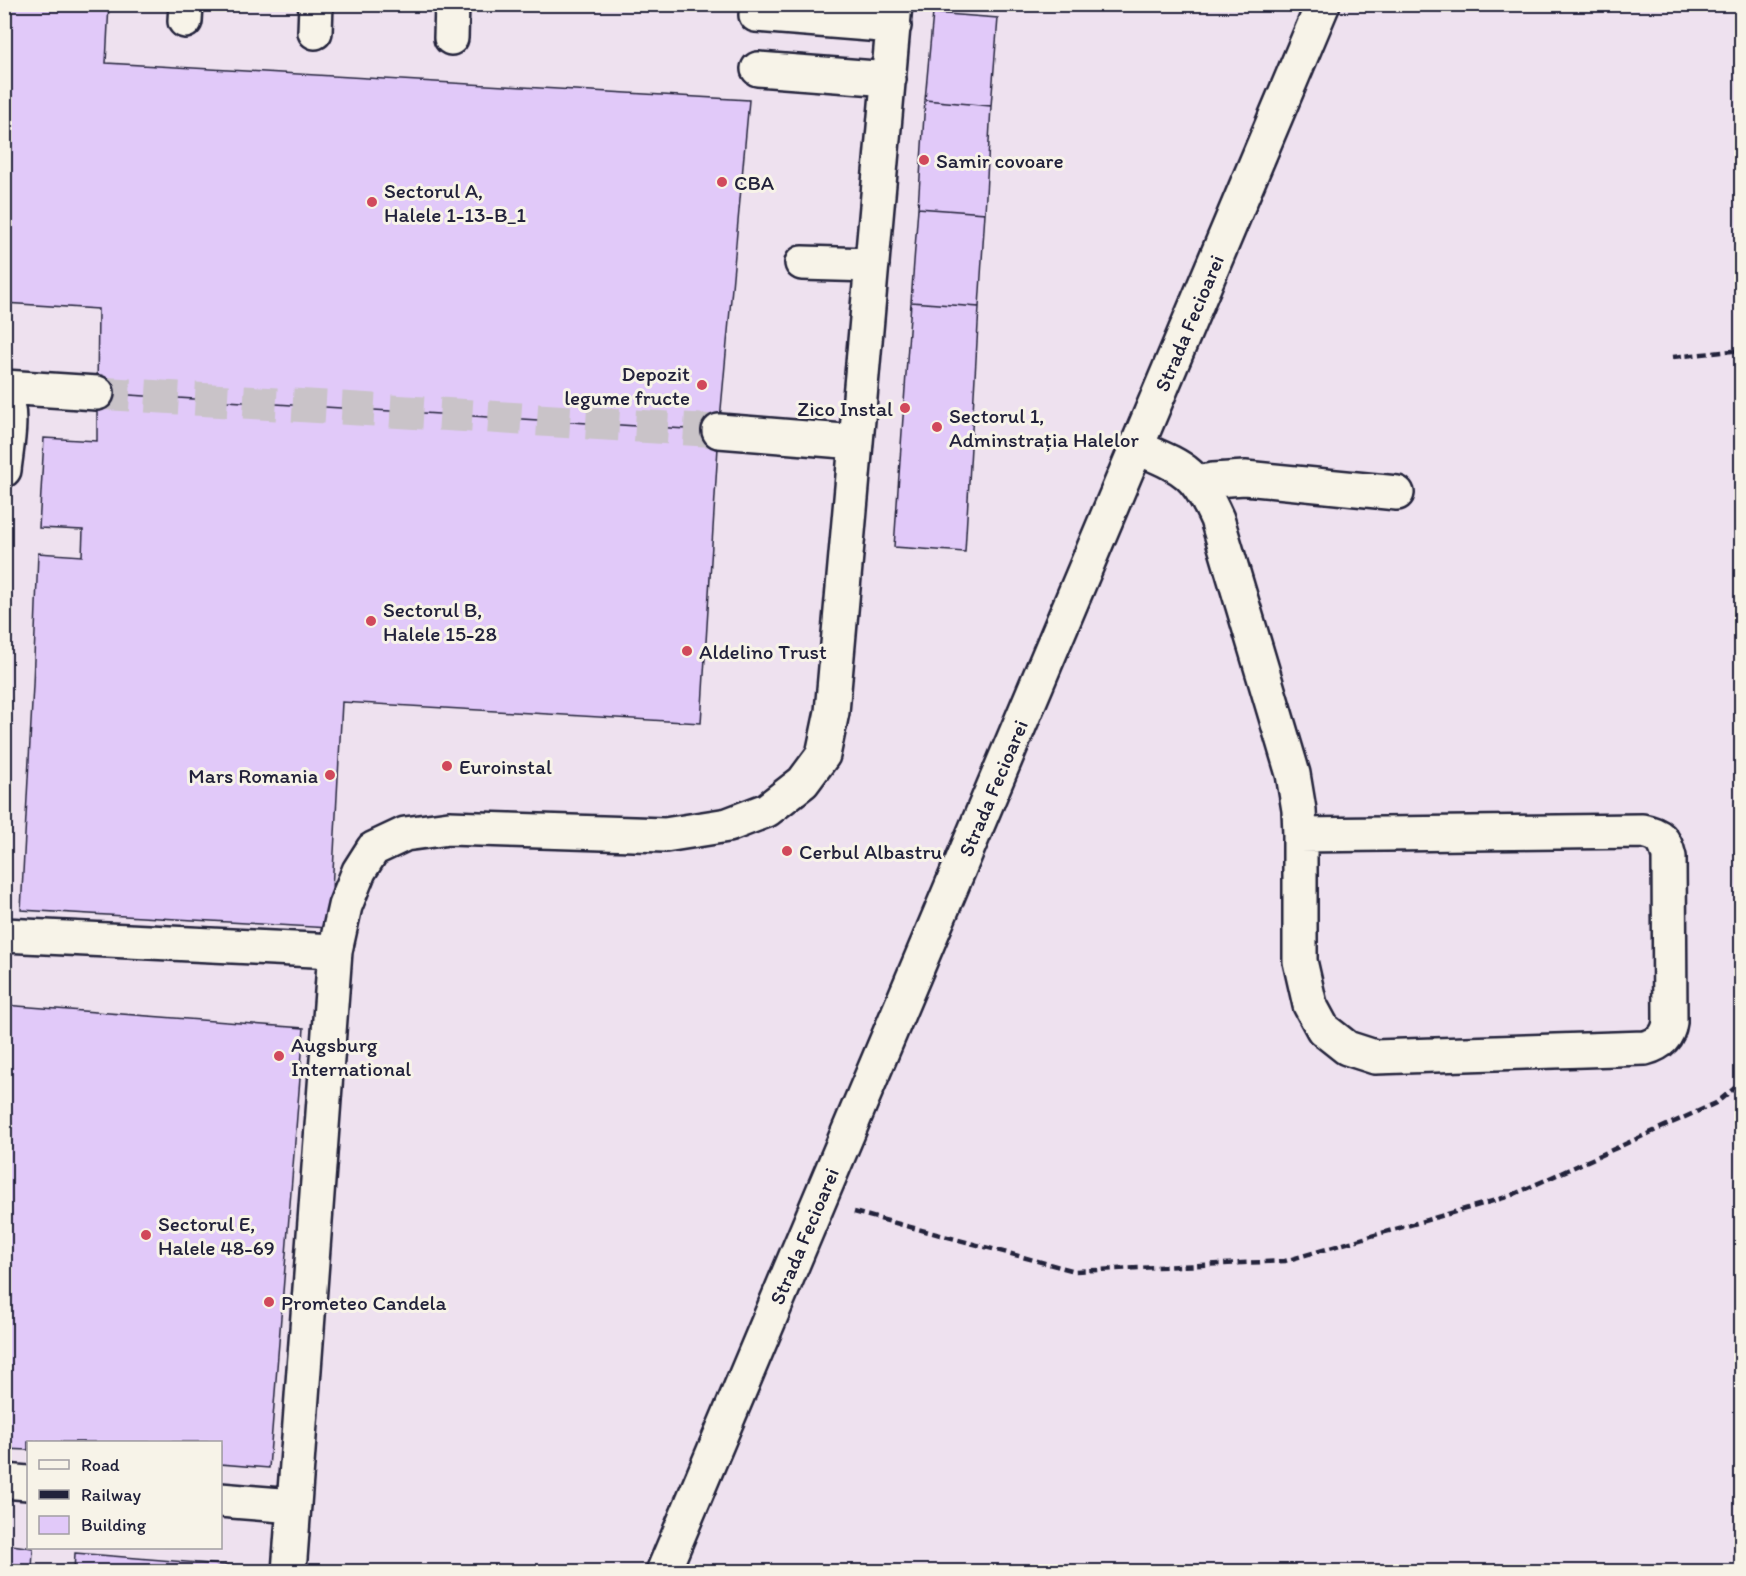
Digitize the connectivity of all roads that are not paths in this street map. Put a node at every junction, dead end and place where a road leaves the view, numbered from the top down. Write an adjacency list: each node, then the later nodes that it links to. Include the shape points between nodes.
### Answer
1 (452, 4): 5 (street)
2 (1323, 4): 15 (street, Strada Fecioarei)
3 (756, 15): 4 (street)
4 (894, 15): 7 (street)
5 (451, 38)
6 (758, 69): 7 (street)
7 (889, 79): 9 (street)
8 (802, 263): 9 (street)
9 (872, 265): 14 (street)
10 (4, 387): 11 (street)
11 (97, 393)
12 (4, 396): 16 (street, via 9,412)
13 (719, 431): 14 (street)
14 (856, 442): 21 (street, via 832,712 823,755 803,782 768,810 728,825 665,835 448,828 405,834 373,849 359,871 345,906)
15 (1136, 447): 17 (street, via 1177,464); 27 (street, Strada Fecioarei)
16 (4, 470)
17 (1198, 483): 18 (street, via 1245,478); 19 (street, via 1217,519 1280,728 1293,774)
18 (1397, 493)
19 (1300, 835): 19 (street, via 1300,961 1310,1005 1323,1029 1347,1048 1376,1057 1645,1048 1655,1046 1669,1032 1669,857 1667,847 1653,832)
20 (4, 935): 21 (street)
21 (335, 951): 25 (street)
22 (4, 1481): 23 (street)
23 (27, 1483)
24 (222, 1500): 25 (street)
25 (294, 1506): 26 (street)
26 (289, 1572)
27 (663, 1572)

